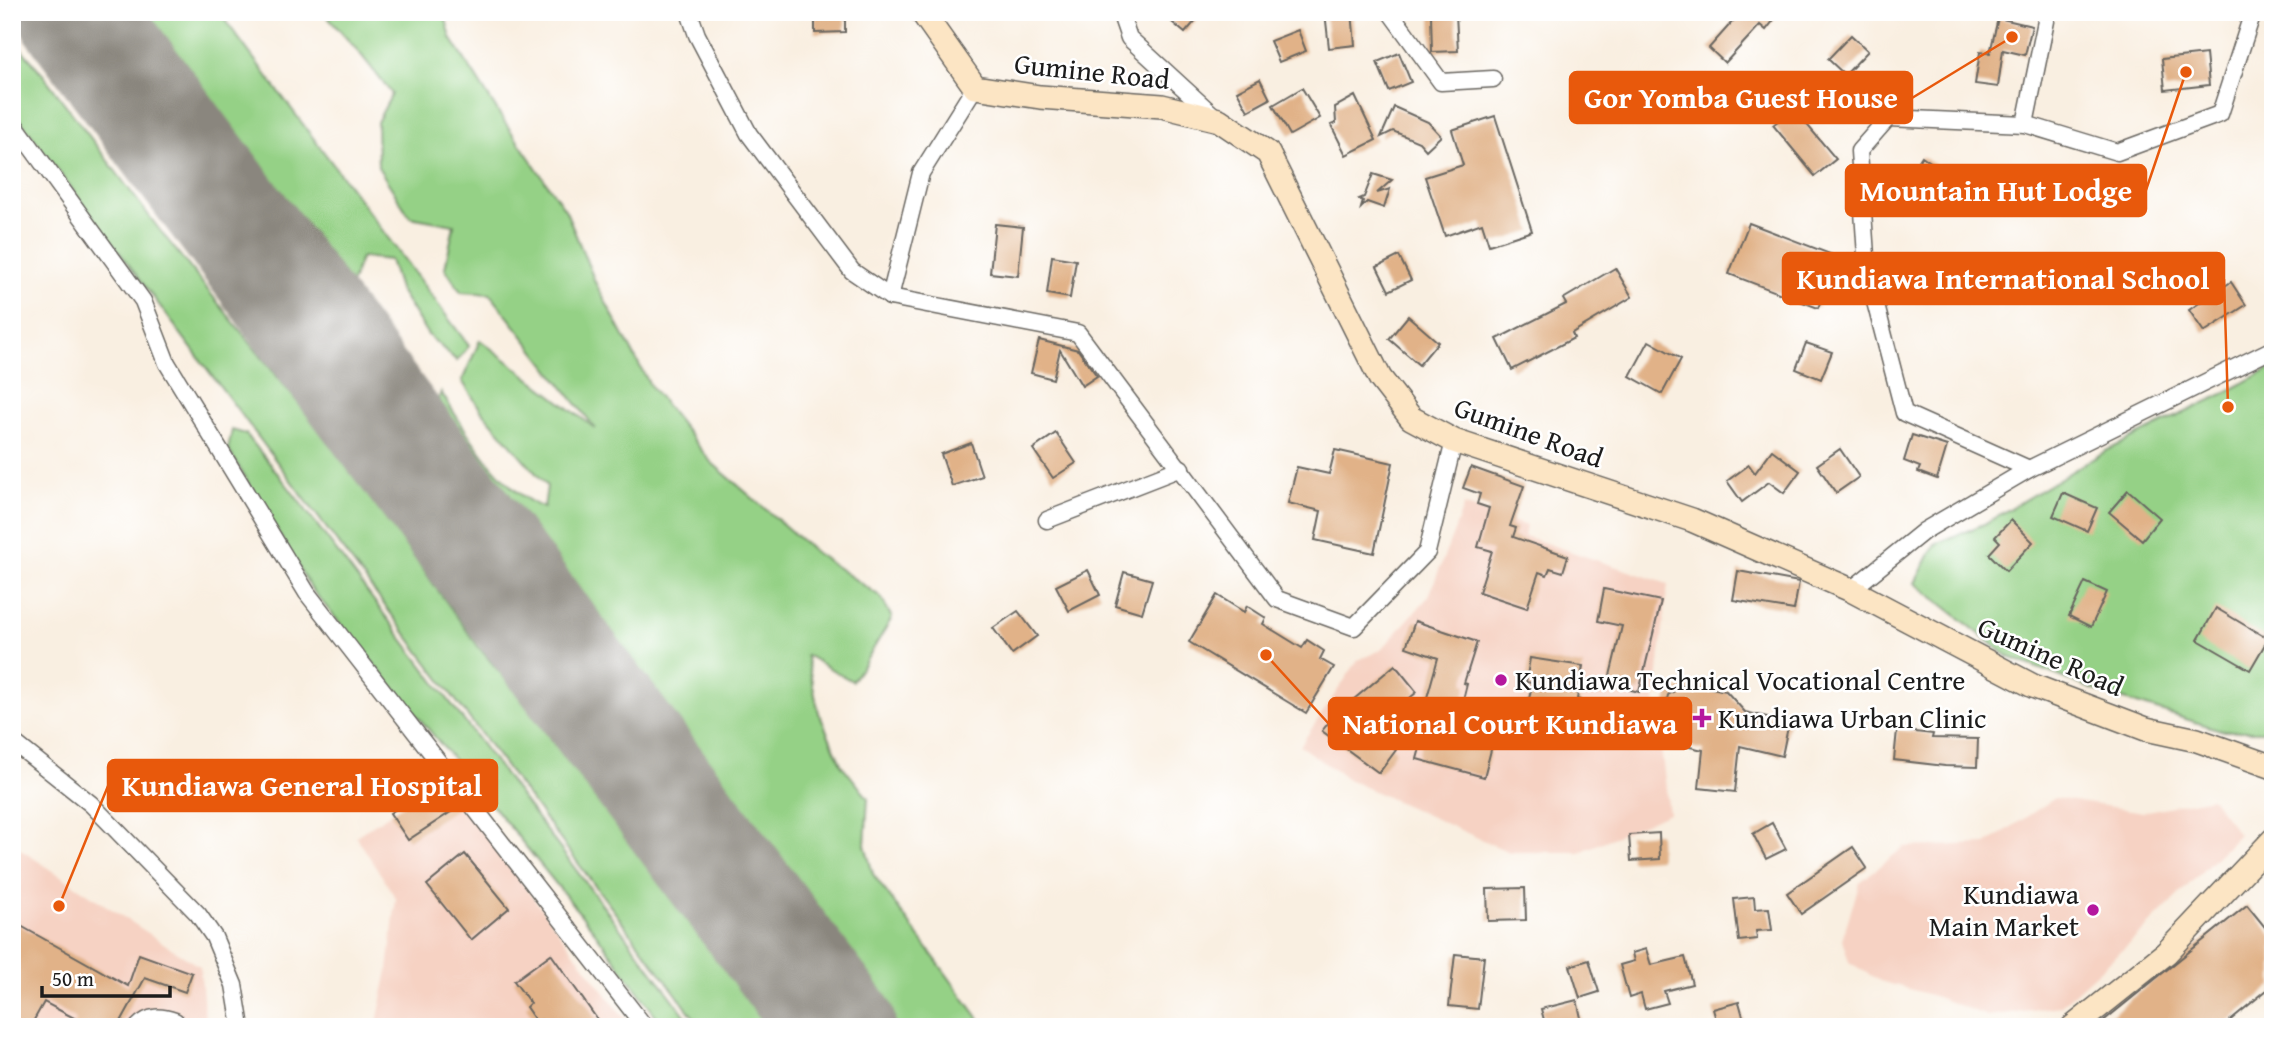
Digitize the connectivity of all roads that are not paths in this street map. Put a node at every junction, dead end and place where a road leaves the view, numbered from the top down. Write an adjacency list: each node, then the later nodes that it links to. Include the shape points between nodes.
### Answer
1 (689, 12): 12 (street, via 749,134 852,271)
2 (922, 12): 8 (main road, Gumine Road)
3 (1119, 12): 9 (street, via 1129,38)
4 (1390, 12): 7 (street, via 1441,82)
5 (2045, 12): 11 (street)
6 (2253, 12): 11 (street, via 2220,114 2117,152)
7 (1493, 79)
8 (975, 87): 9 (main road, Gumine Road, via 1162,106); 12 (street, via 921,173)
9 (1219, 120): 14 (main road, Gumine Road, via 1268,153 1380,378 1411,418)
10 (12, 121): 25 (street, via 143,301 167,363 307,593)
11 (2025, 124): 16 (street, via 1888,118 1859,151 1867,271 1904,413)
12 (890, 297): 15 (street, via 1078,333)
13 (2273, 349): 16 (street)
14 (1454, 441): 15 (street, via 1427,552 1354,627 1277,599); 18 (main road, Gumine Road, via 1692,520)
15 (1181, 468): 17 (street)
16 (2029, 469): 18 (street, via 1924,531)
17 (1047, 520)
18 (1851, 590): 20 (main road, Gumine Road, via 2033,686 2146,729 2197,740)
19 (12, 741): 24 (street, via 91,804 198,914 214,937 234,985)
20 (2273, 767)
21 (2273, 840): 26 (main road, via 2166,953)
22 (138, 1027): 23 (street, via 159,1016 175,1021)
23 (176, 1027)
24 (241, 1027)
25 (645, 1027)
26 (2073, 1027)

